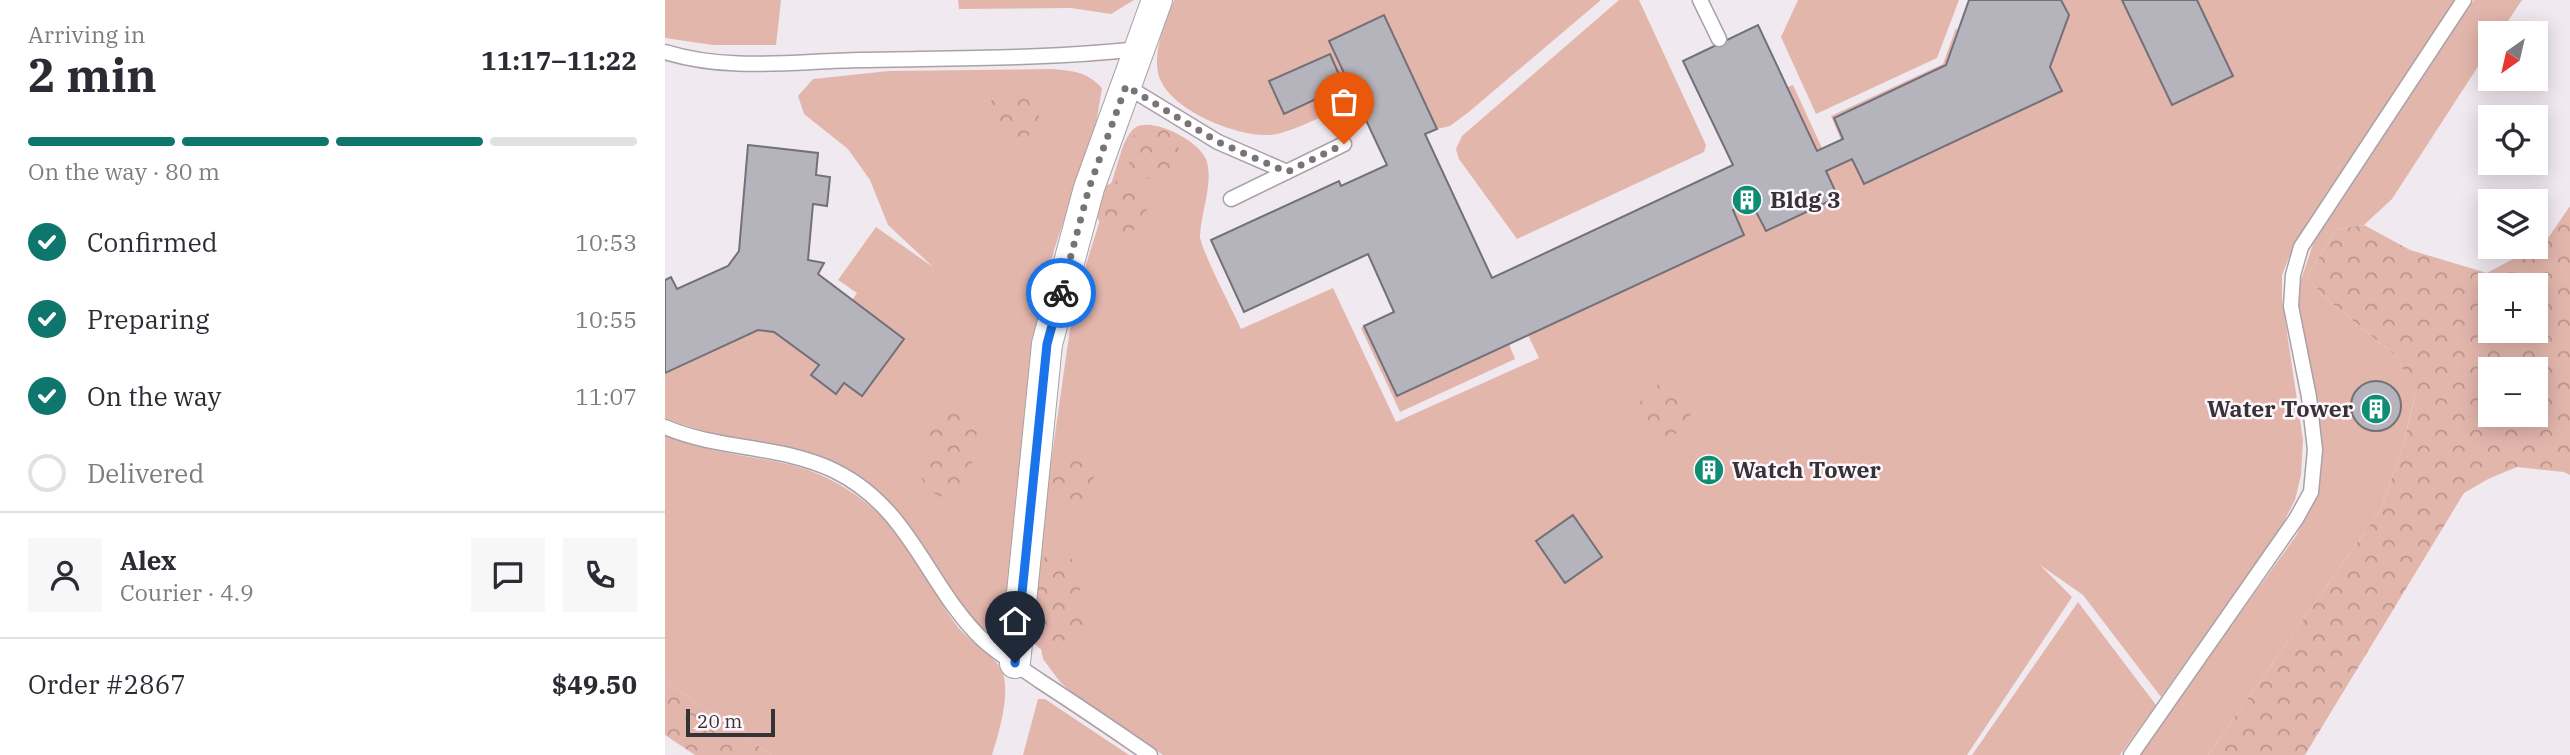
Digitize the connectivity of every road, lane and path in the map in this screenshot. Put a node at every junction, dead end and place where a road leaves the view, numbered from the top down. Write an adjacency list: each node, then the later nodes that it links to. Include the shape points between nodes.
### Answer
1 (1157, 0): 5 (street)
2 (1700, 0): 4 (lane)
3 (2465, 0): 14 (lane, via 2301,247 2291,306 2315,450 2311,492)
4 (1719, 39)
5 (1139, 49): 6 (lane, via 1074,56 790,61 742,66); 7 (street)
6 (665, 52)
7 (1126, 86): 9 (lane, via 1218,142); 12 (street, via 1089,188 1047,344)
8 (1344, 144): 9 (lane)
9 (1287, 172): 10 (lane)
10 (1231, 199)
11 (665, 427): 12 (lane, via 683,435 791,456 853,483 883,506 907,533 977,634)
12 (1015, 663): 13 (lane)
13 (1150, 755)
14 (2130, 755)

